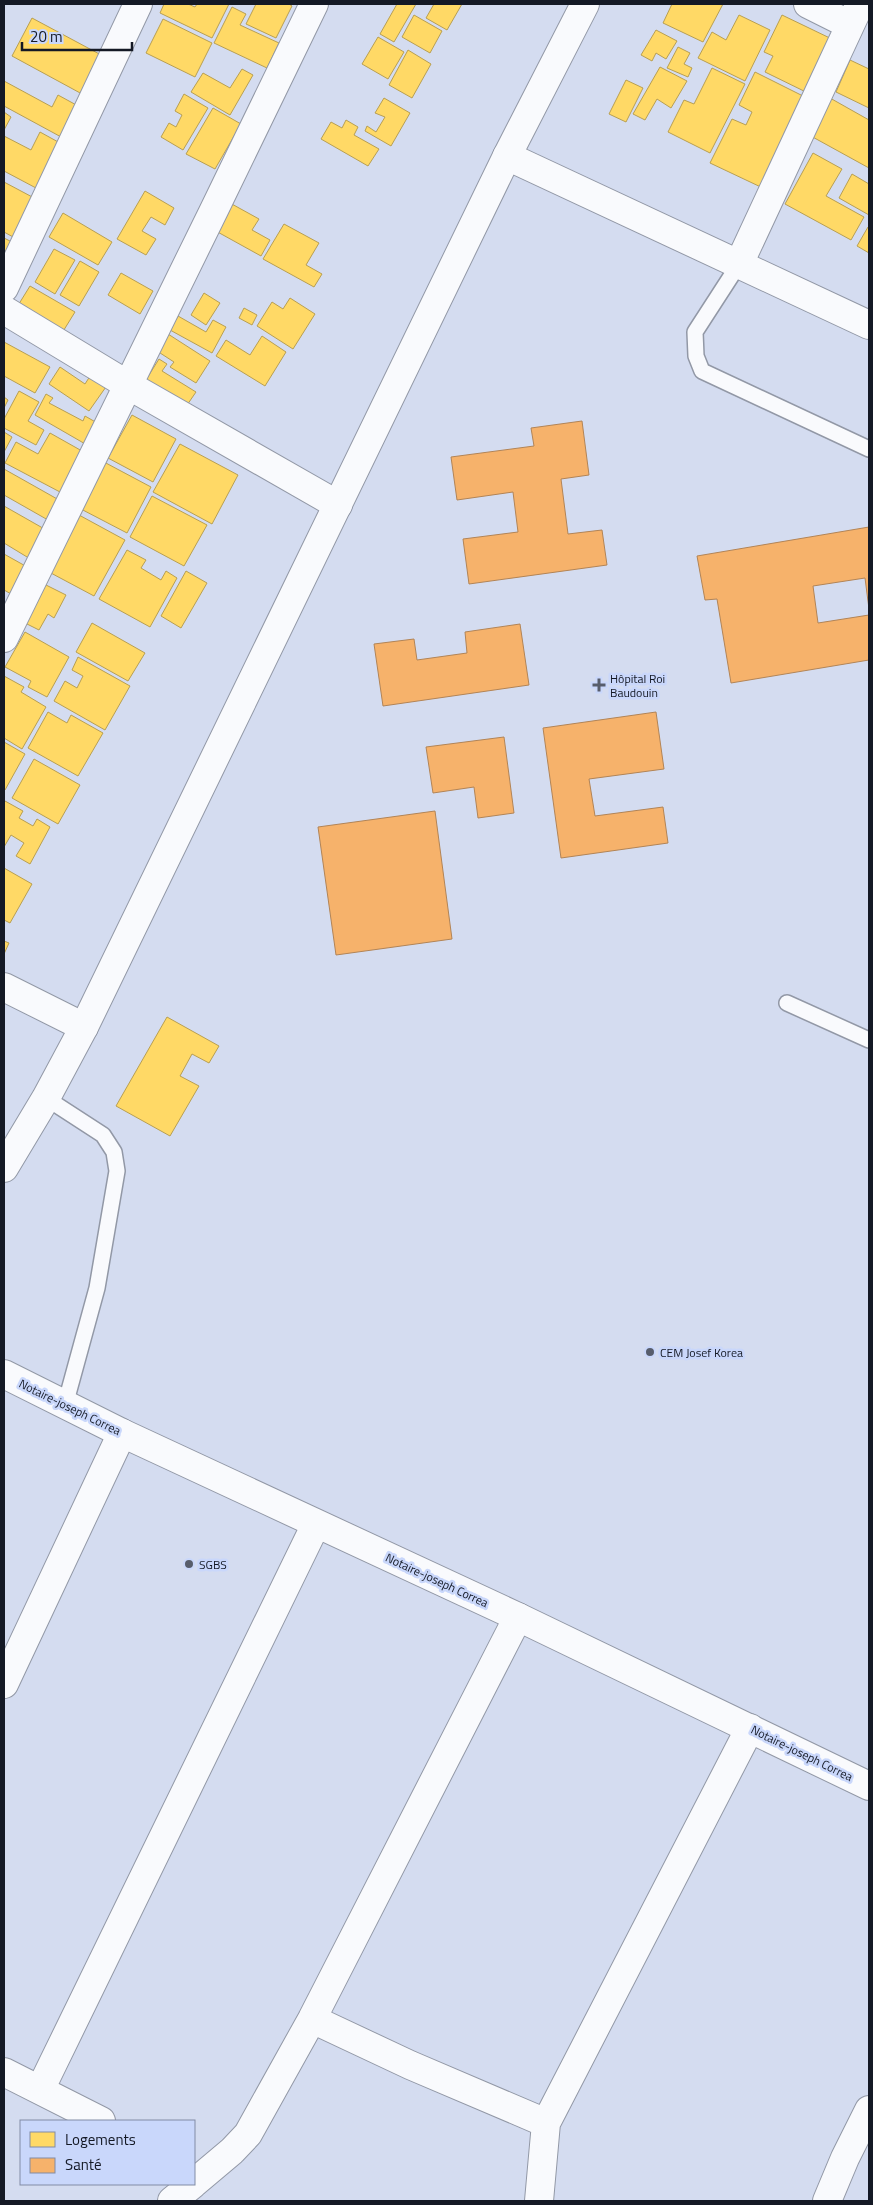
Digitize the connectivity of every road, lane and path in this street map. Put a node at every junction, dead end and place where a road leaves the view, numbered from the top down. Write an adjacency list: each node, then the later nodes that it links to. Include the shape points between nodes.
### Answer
1 (138, 4): 8 (street)
2 (314, 4): 11 (street)
3 (585, 4): 6 (street)
4 (808, 4): 5 (street)
5 (855, 14): 7 (street)
6 (507, 156): 7 (street); 13 (street)
7 (739, 264): 10 (street); 12 (lane, via 695,332 696,356 702,371)
8 (4, 288)
9 (4, 310): 11 (street)
10 (869, 326)
11 (128, 384): 13 (street); 14 (street)
12 (869, 449)
13 (338, 505): 17 (street)
14 (4, 638)
15 (4, 987): 17 (street)
16 (786, 1003): 18 (lane)
17 (84, 1027): 19 (street)
18 (869, 1040)
19 (46, 1098): 20 (street); 22 (lane, via 103,1134 114,1152 117,1171 97,1288)
20 (4, 1168)
21 (4, 1374): 22 (street, Notaire-joseph Correa)
22 (65, 1405): 23 (street, Notaire-joseph Correa)
23 (122, 1433): 24 (street, Notaire-joseph Correa); 26 (street)
24 (316, 1524): 25 (street, Notaire-joseph Correa); 31 (street)
25 (518, 1617): 27 (street, Notaire-joseph Correa); 29 (street)
26 (4, 1684)
27 (750, 1728): 28 (street, Notaire-joseph Correa); 34 (street)
28 (869, 1786)
29 (312, 2019): 34 (street); 35 (street, via 248,2134)
30 (4, 2072): 31 (street)
31 (40, 2090): 33 (street)
32 (869, 2110): 39 (street, via 844,2158)
33 (99, 2120)
34 (546, 2123): 38 (street)
35 (197, 2177)
36 (189, 2185): 37 (street)
37 (172, 2201)
38 (539, 2201)
39 (827, 2201)

